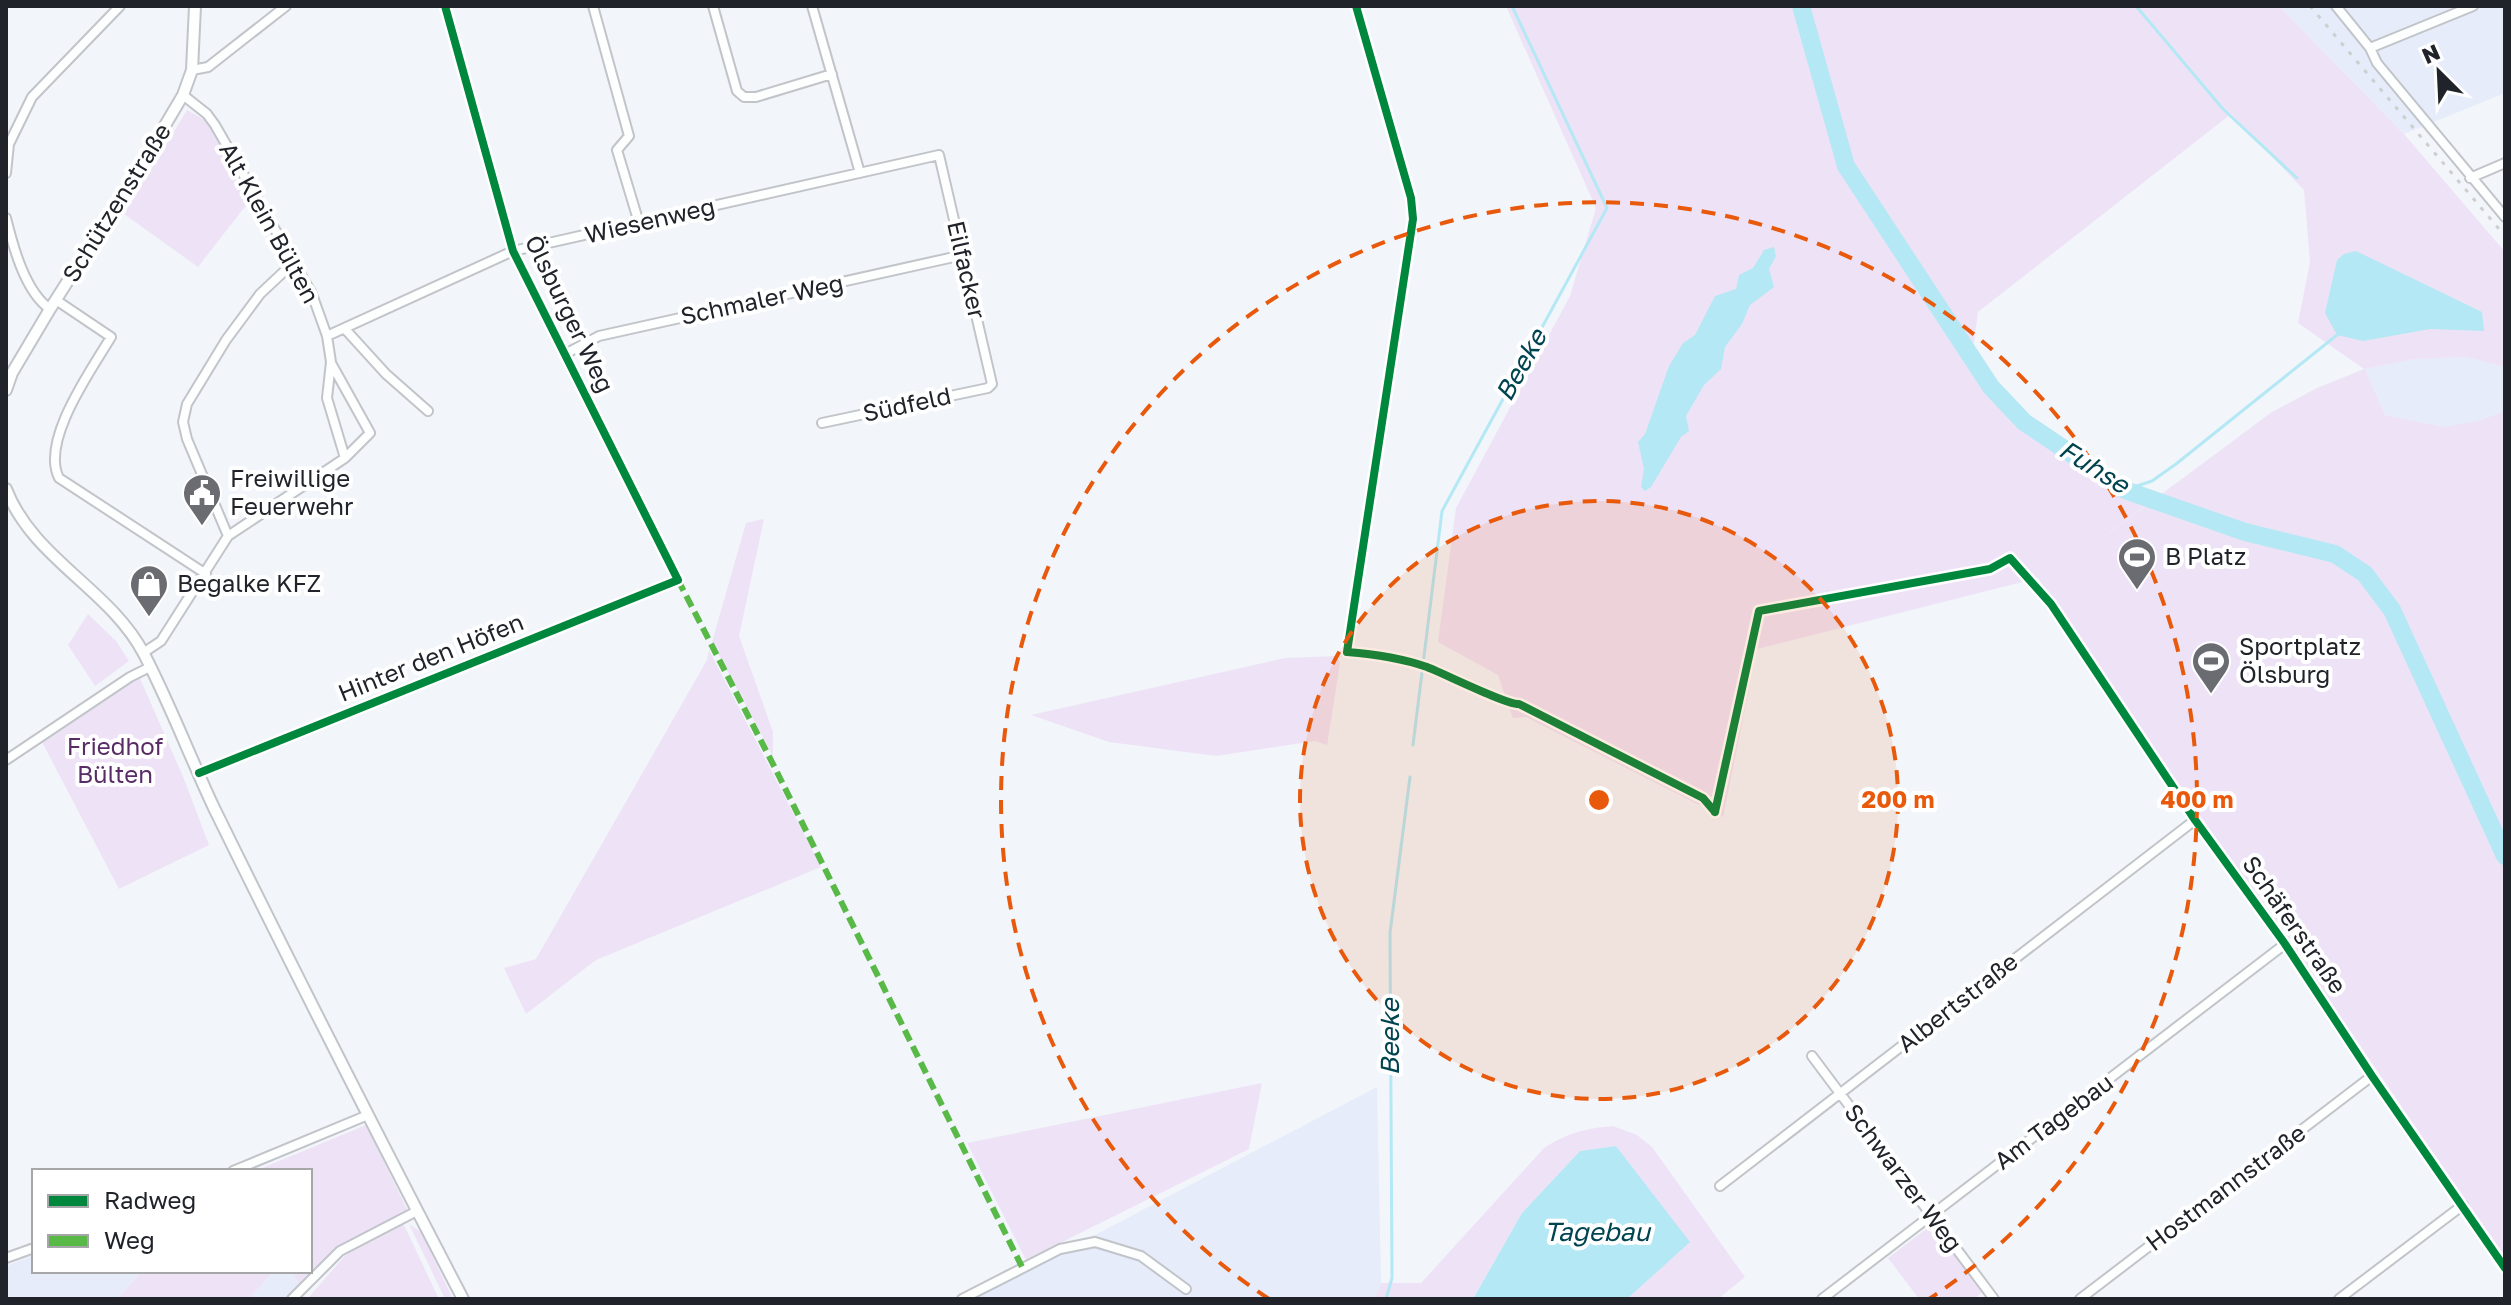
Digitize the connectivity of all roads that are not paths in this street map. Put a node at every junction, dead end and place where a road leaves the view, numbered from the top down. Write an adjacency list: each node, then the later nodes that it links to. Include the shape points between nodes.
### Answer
1 (120, 6): 16 (street, via 32,97 9,144)
2 (195, 6): 11 (street, Schützenstraße)
3 (286, 6): 11 (street, via 208,67)
4 (445, 6): 22 (street, Ölsburger Weg)
5 (593, 6): 21 (street, via 629,136 617,150)
6 (713, 6): 12 (street, via 737,91 744,97)
7 (812, 6): 12 (street)
8 (2336, 6): 10 (street)
9 (2473, 6): 10 (street)
10 (2370, 48): 18 (street)
11 (192, 70): 13 (street, Schützenstraße)
12 (832, 74): 17 (street)
13 (183, 95): 24 (street, Alt Klein Bülten, via 215,125); 25 (street, Schützenstraße)
14 (939, 155): 17 (street, Wiesenweg); 23 (street, Eilfacker)
15 (2505, 163): 18 (street)
16 (6, 173)
17 (860, 173): 21 (street, Wiesenweg)
18 (2470, 178): 19 (street)
19 (2505, 217)
20 (6, 218): 25 (street, via 14,252 35,293 42,303)
21 (639, 223): 22 (street, Wiesenweg)
22 (513, 251): 26 (street, Wiesenweg); 28 (street, Ölsburger Weg)
23 (963, 255): 28 (street, Schmaler Weg, via 599,336); 30 (street, Eilfacker)
24 (293, 263): 27 (street, Alt Klein Bülten, via 312,294); 36 (street, via 260,294 187,404 187,439)
25 (53, 304): 31 (street, Schützenstraße); 37 (street, via 111,337 72,403 53,457 59,478)
26 (345, 329): 27 (street, Wiesenweg); 32 (street)
27 (327, 336): 29 (street, Alt Klein Bülten)
28 (565, 354): 38 (street, Ölsburger Weg)
29 (331, 362): 34 (street, Alt Klein Bülten, via 327,398); 34 (street, via 370,433)
30 (992, 384): 33 (street, Südfeld)
31 (6, 390)
32 (428, 411)
33 (822, 423)
34 (345, 458): 36 (street)
35 (6, 489): 40 (street, via 24,524 119,617)
36 (228, 536): 37 (street)
37 (206, 574): 40 (street, via 161,641)
38 (678, 580): 43 (street, Hinter den Höfen)
39 (2051, 604): 44 (street, Schäferstraße)
40 (143, 653): 41 (street)
41 (150, 667): 42 (street); 43 (street)
42 (6, 760)
43 (199, 773): 49 (street)
44 (2195, 820): 45 (street, Schäferstraße); 48 (street, Albertstraße)
45 (2285, 944): 47 (street, Schäferstraße); 54 (street, Am Tagebau)
46 (1812, 1056): 48 (street, Schwarzer Weg)
47 (2372, 1076): 52 (street, Schäferstraße); 64 (street, Hostmannstraße)
48 (1839, 1095): 51 (street, Albertstraße); 54 (street, Schwarzer Weg)
49 (368, 1115): 50 (street); 53 (street)
50 (238, 1169)
51 (1720, 1186)
52 (2463, 1205): 57 (street, Schäferstraße); 65 (street)
53 (417, 1211): 59 (street, via 340,1251); 60 (street)
54 (1933, 1214): 62 (street, Am Tagebau); 63 (street, Schwarzer Weg)
55 (32, 1249): 56 (street)
56 (6, 1258)
57 (2505, 1268)
58 (1186, 1289): 61 (street, via 1141,1256 1095,1242 1060,1249)
59 (292, 1299)
60 (463, 1299)
61 (962, 1299)
62 (1822, 1299)
63 (1994, 1299)
64 (2080, 1299)
65 (2339, 1299)

